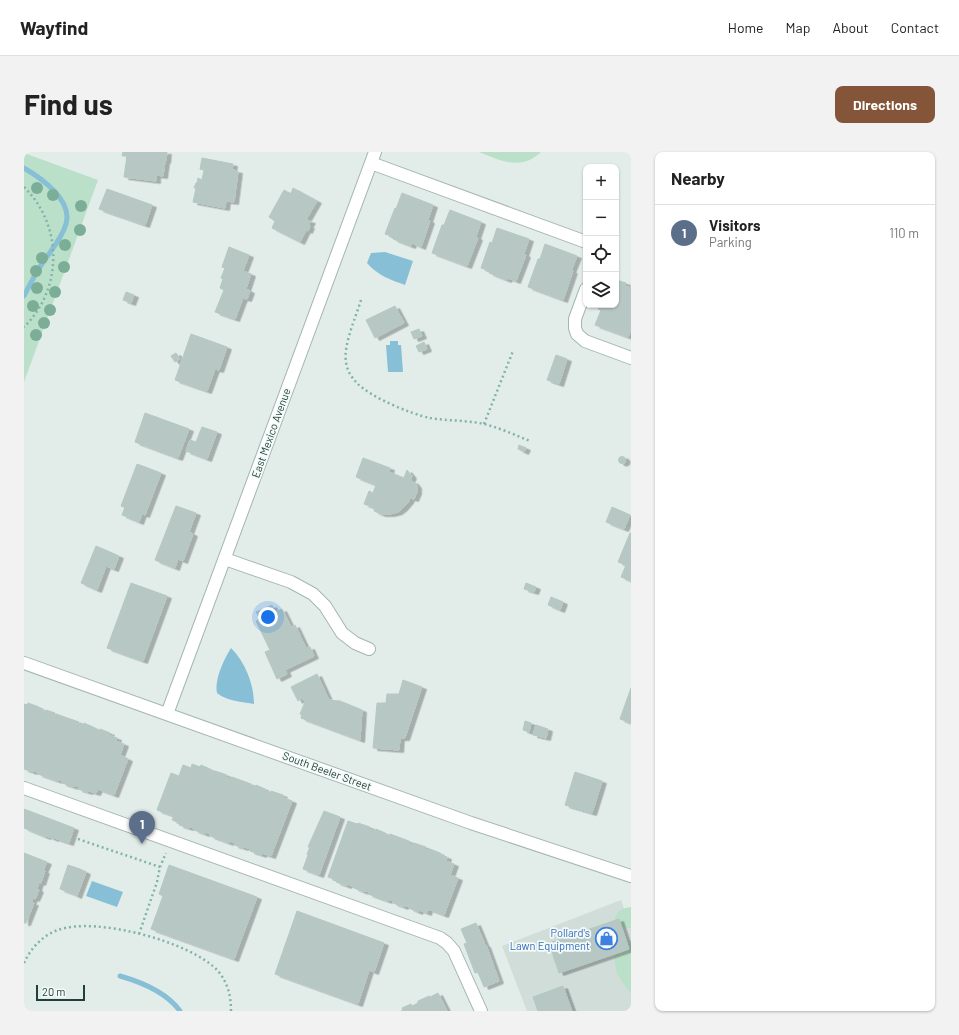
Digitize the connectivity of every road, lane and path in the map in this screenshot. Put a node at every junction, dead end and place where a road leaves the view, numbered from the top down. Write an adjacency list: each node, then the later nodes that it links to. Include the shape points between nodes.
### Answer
1 (373, 157): 3 (street); 11 (street, East Mexico Avenue)
2 (24, 187): 6 (path, via 39,206 48,224 53,250 53,266 45,297)
3 (583, 241)
4 (583, 297): 8 (street, via 575,319 576,334 585,341)
5 (361, 300): 9 (path, via 346,354 348,370 357,384 412,413)
6 (24, 327)
7 (513, 351): 9 (path)
8 (631, 358)
9 (484, 424): 10 (path)
10 (530, 441)
11 (225, 559): 12 (street, via 291,582 313,594 325,606 342,633); 14 (street, East Mexico Avenue)
12 (369, 649)
13 (24, 663): 14 (street, South Beeler Street)
14 (167, 714): 17 (street, South Beeler Street, via 471,823)
15 (24, 788): 21 (street, via 440,938 454,951)
16 (78, 838): 18 (path, via 160,867)
17 (631, 876)
18 (139, 934): 19 (path, via 93,926 63,928 52,932 35,945); 20 (path, via 194,954 211,965 228,987)
19 (24, 963)
20 (231, 1011)
21 (481, 1011)

